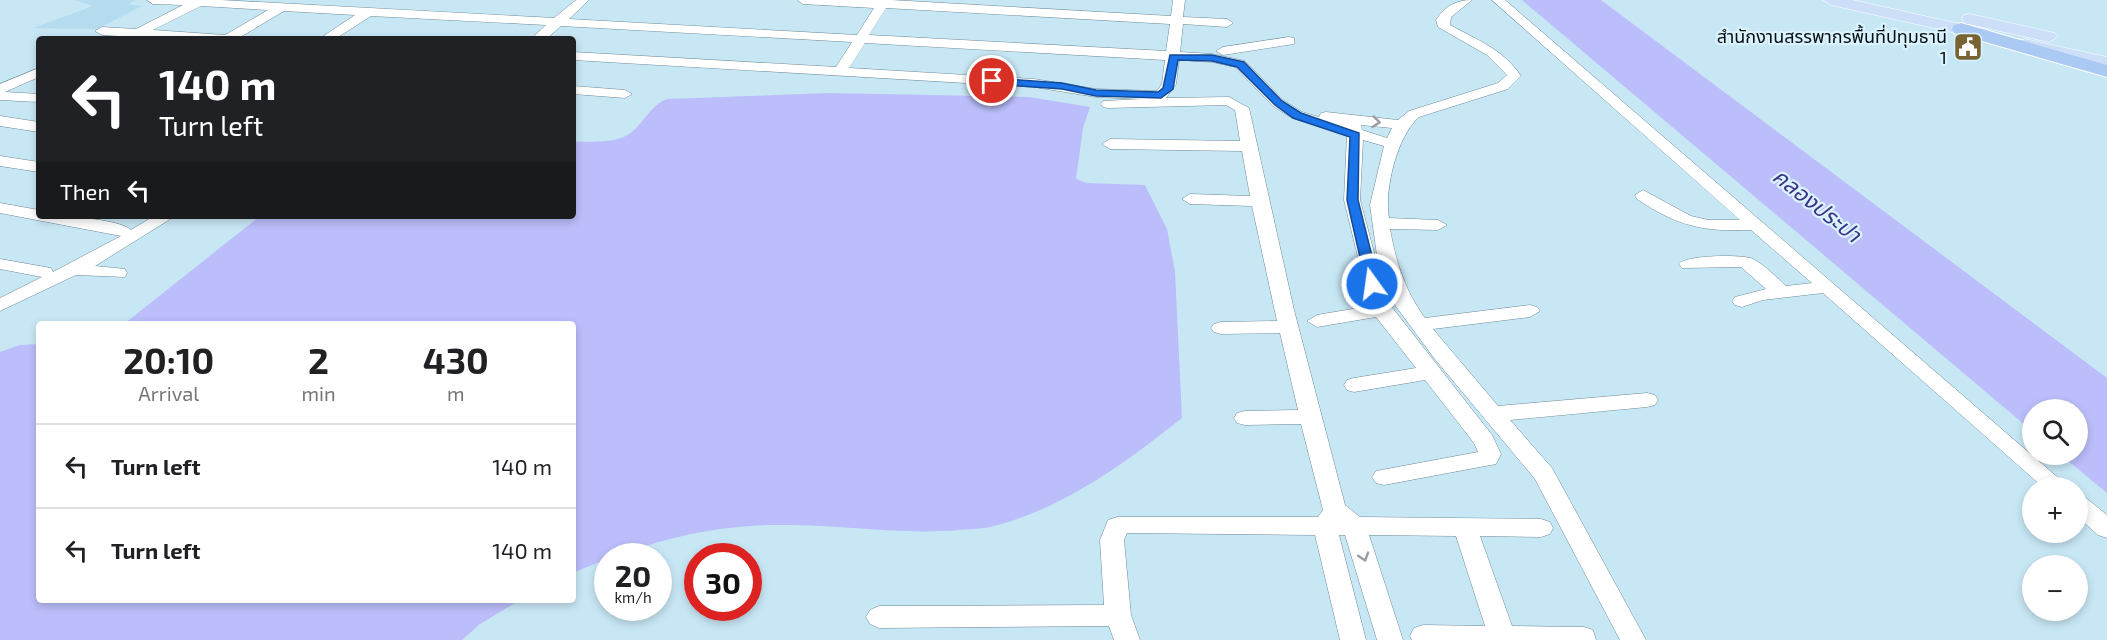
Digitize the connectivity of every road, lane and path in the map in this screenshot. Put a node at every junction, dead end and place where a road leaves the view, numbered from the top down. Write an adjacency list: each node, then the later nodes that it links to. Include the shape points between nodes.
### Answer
1 (153, 0): 10 (street)
2 (262, 0): 14 (street)
3 (583, 0): 16 (street)
4 (803, 0): 11 (street)
5 (1179, 0): 19 (street)
6 (1466, 0): 46 (street, via 1446,14 1442,20 1444,27 1507,63 1514,76 1503,86 1414,114)
7 (1498, 0): 63 (street)
8 (1831, 0): 21 (main road)
9 (1885, 0): 31 (main road)
10 (200, 2): 14 (street); 23 (street)
11 (884, 2): 13 (street); 24 (street)
12 (381, 4): 14 (street); 15 (street); 17 (street)
13 (980, 4): 19 (street)
14 (286, 5): 17 (street); 27 (street)
15 (472, 8): 16 (street); 18 (street)
16 (564, 9): 18 (street); 24 (street, via 665,23); 29 (street)
17 (368, 13): 18 (street); 28 (street)
18 (460, 17)
19 (1177, 19): 20 (street); 33 (street)
20 (1227, 23)
21 (1961, 29): 35 (main road); 36 (highway)
22 (102, 31): 23 (street)
23 (139, 32): 25 (street); 26 (street)
24 (865, 33): 33 (street); 38 (street)
25 (129, 36)
26 (190, 36)
27 (233, 36)
28 (331, 36)
29 (541, 36)
30 (1289, 41): 32 (street)
31 (2107, 50)
32 (1223, 51): 33 (street); 48 (street, via 1243,56 1286,99 1304,110)
33 (1174, 52): 38 (street, via 1168,89 1161,95 1096,93 1034,83); 48 (street, via 1240,64 1278,103 1297,116)
34 (576, 56): 38 (street)
35 (2107, 62)
36 (2107, 71)
37 (36, 73): 39 (street)
38 (839, 73)
39 (0, 89)
40 (576, 90): 41 (street)
41 (625, 94)
42 (0, 96): 43 (street)
43 (36, 98)
44 (1108, 104): 51 (street, via 1236,103 1242,108)
45 (0, 121): 47 (street)
46 (1401, 125): 48 (street, one-way to 46); 50 (street)
47 (36, 127)
48 (1354, 127): 50 (street); 76 (street, via 1352,200)
49 (1110, 144): 51 (street)
50 (1392, 144): 62 (street, via 1380,185)
51 (1248, 146): 56 (street)
52 (0, 161): 53 (street)
53 (36, 167)
54 (1643, 195): 63 (street, via 1676,218 1691,223)
55 (1190, 199): 56 (street)
56 (1258, 201): 80 (street)
57 (0, 208): 58 (street)
58 (36, 214)
59 (60, 219): 65 (street)
60 (141, 219): 65 (street)
61 (161, 219): 68 (street)
62 (1381, 223): 64 (street); 79 (street, via 1387,263 1405,305)
63 (1757, 224): 71 (street)
64 (1438, 225)
65 (123, 231): 69 (street)
66 (0, 264): 69 (street)
67 (1688, 264): 72 (street, via 1744,261)
68 (76, 270): 70 (street); 75 (street)
69 (44, 272): 73 (street)
70 (118, 273)
71 (1828, 288): 72 (street); 89 (street)
72 (1781, 292): 74 (street)
73 (0, 293)
74 (1742, 301)
75 (0, 305)
76 (1381, 310): 78 (street); 82 (street)
77 (1530, 311): 79 (street)
78 (1317, 321)
79 (1420, 326): 85 (street)
80 (1286, 327): 81 (street); 86 (street)
81 (1221, 328)
82 (1431, 372): 83 (street); 88 (street, via 1484,440 1490,454 1479,460)
83 (1354, 385)
84 (1647, 400): 85 (street)
85 (1493, 414): 104 (street, via 1544,474)
86 (1310, 417): 87 (street); 91 (street)
87 (1245, 418)
88 (1384, 477)
89 (2046, 477)
90 (2088, 513): 95 (street)
91 (1329, 517): 92 (street); 96 (street, via 1117,526 1112,540); 102 (street)
92 (1354, 526): 93 (street); 103 (street, one-way to 103)
93 (1465, 528): 94 (street); 99 (street)
94 (1541, 528)
95 (2107, 530)
96 (1118, 615): 97 (street); 101 (street)
97 (879, 617)
98 (1423, 636): 99 (street)
99 (1502, 637): 100 (street)
100 (1584, 638)
101 (1127, 640)
102 (1353, 640)
103 (1390, 640)
104 (1633, 640)

